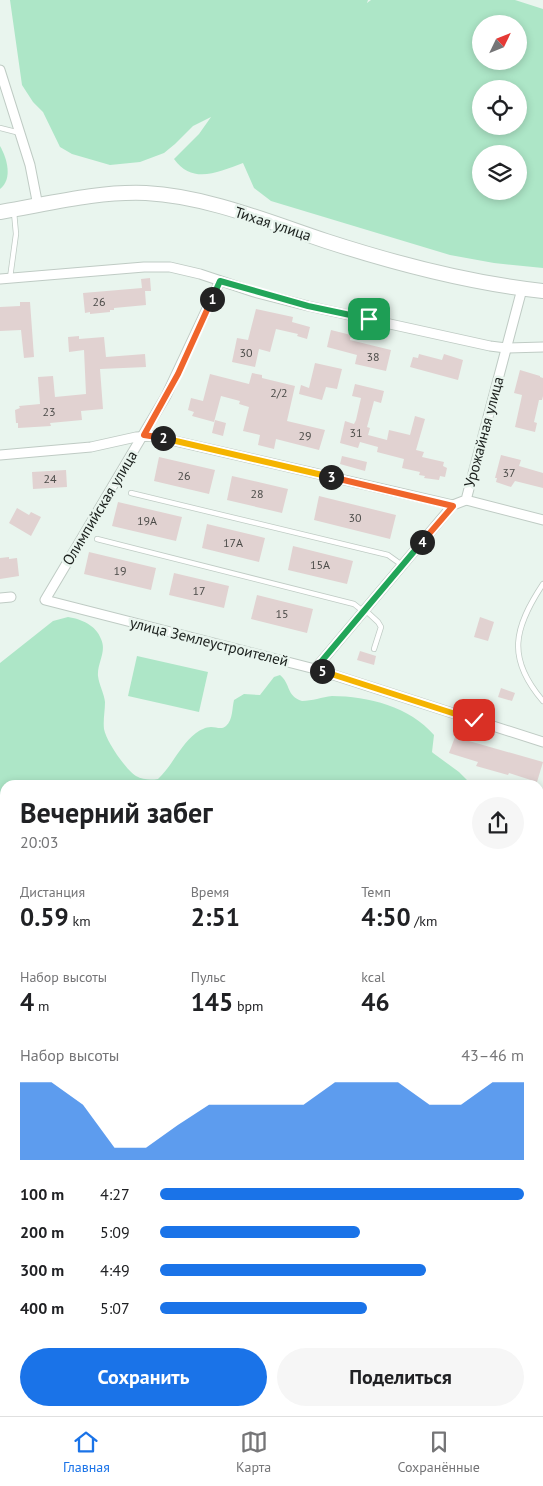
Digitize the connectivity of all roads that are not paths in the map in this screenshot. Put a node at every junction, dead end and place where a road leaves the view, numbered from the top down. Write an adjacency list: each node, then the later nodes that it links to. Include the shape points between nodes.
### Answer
1 (0, 70): 3 (street)
2 (0, 128): 3 (lane)
3 (20, 133): 4 (street)
4 (38, 206): 5 (main road, Тихая улица); 9 (main road, Тихая улица, via 106,195 146,193 167,196 218,206 421,270 462,280)
5 (7, 211): 6 (lane, via 16,234)
6 (10, 278): 7 (street); 8 (street, via 157,267 183,269)
7 (0, 279)
8 (220, 281): 12 (street, via 308,306); 13 (street, Олимпийская улица, via 178,374)
9 (522, 288): 10 (main road, Тихая улица); 12 (street, Урожайная улица)
10 (543, 291)
11 (543, 347): 12 (street)
12 (506, 348): 16 (street, Урожайная улица)
13 (144, 435): 14 (street, via 91,447); 17 (street); 24 (street, Олимпийская улица)
14 (0, 455)
15 (131, 493): 20 (lane, via 388,555)
16 (466, 500): 17 (street, Урожайная улица); 18 (street)
17 (453, 506): 20 (street, Урожайная улица)
18 (543, 520)
19 (97, 539): 25 (lane, via 354,604)
20 (402, 566): 25 (street, Урожайная улица)
21 (543, 584): 28 (lane, via 526,612 518,645 527,680)
22 (11, 597): 23 (street)
23 (0, 598)
24 (44, 600): 27 (street, улица Землеустроителей)
25 (364, 611): 26 (lane, via 381,627); 27 (street, Урожайная улица)
26 (374, 649)
27 (315, 669): 29 (street, улица Землеустроителей)
28 (543, 701)
29 (543, 742)

